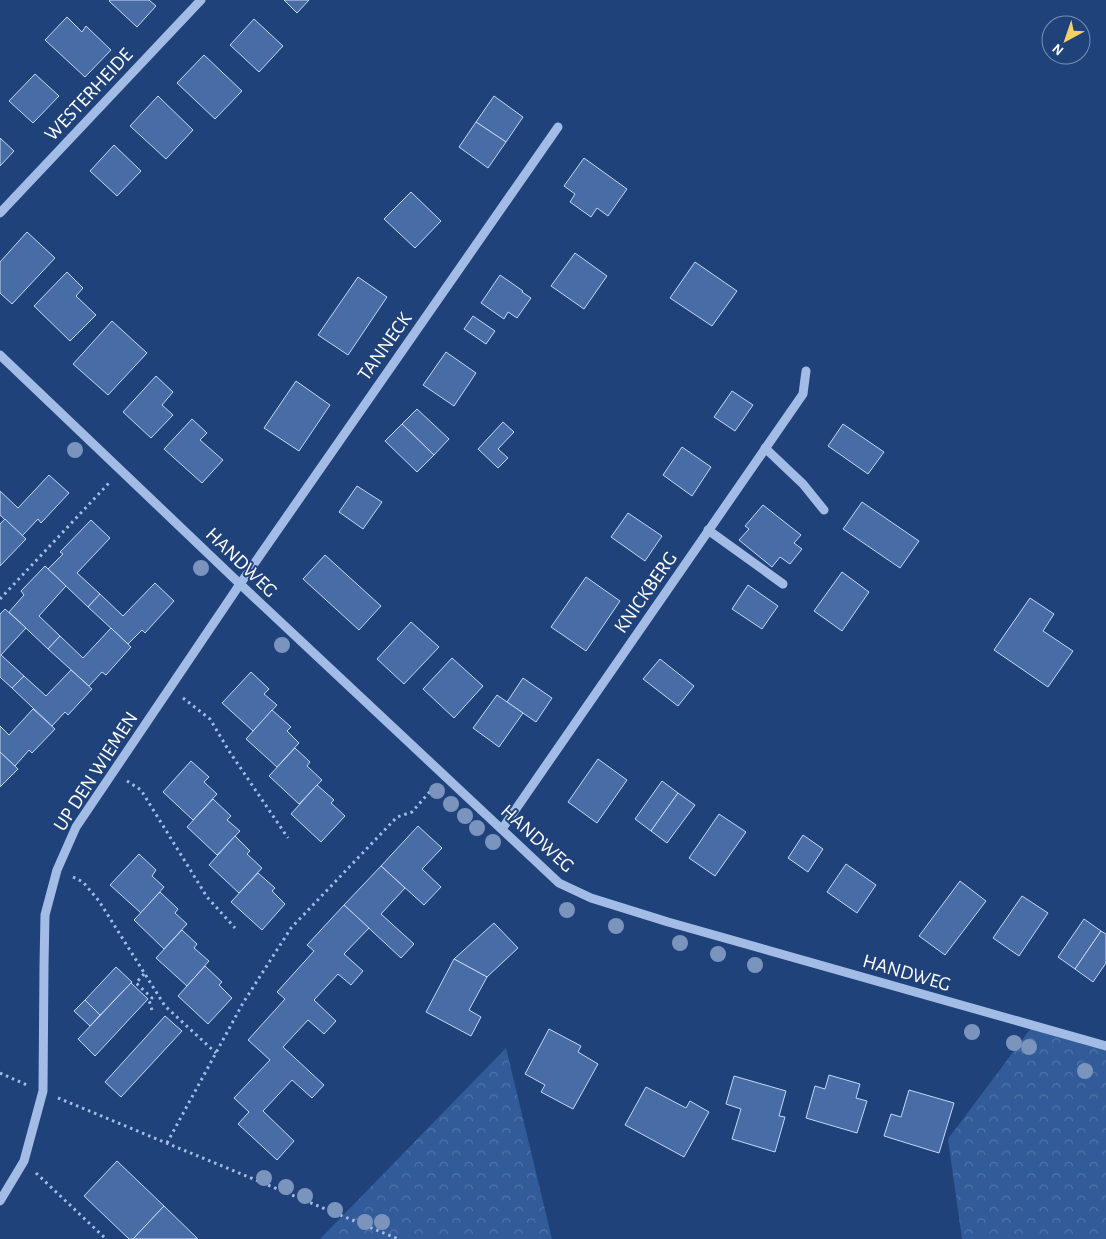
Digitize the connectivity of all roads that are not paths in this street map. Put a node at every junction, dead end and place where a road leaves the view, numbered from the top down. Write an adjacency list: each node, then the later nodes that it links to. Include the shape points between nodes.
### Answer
1 (201, 0): 3 (street, WESTERHEIDE)
2 (558, 127): 9 (street, TANNECK)
3 (0, 213)
4 (0, 355): 9 (street, HANDWEG)
5 (806, 371): 6 (street, KNICKBERG, via 803,394)
6 (765, 448): 7 (street, via 803,484); 8 (street, KNICKBERG)
7 (824, 510)
8 (708, 530): 10 (street); 11 (street, KNICKBERG)
9 (240, 584): 11 (street, HANDWEG); 13 (street, UP DEN WIEMEN, via 76,827 57,870 46,915 43,1091 24,1161)
10 (783, 584)
11 (502, 830): 12 (street, HANDWEG, via 559,883 591,898)
12 (1106, 1046)
13 (0, 1201)

